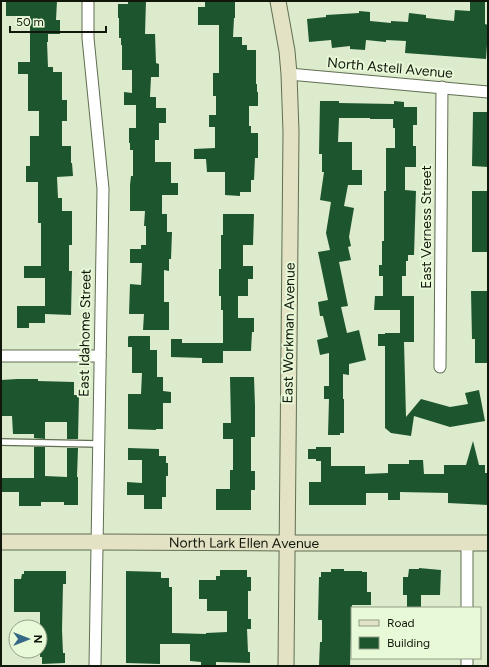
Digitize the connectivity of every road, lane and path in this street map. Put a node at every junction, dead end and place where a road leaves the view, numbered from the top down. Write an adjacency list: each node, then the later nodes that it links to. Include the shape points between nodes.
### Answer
1 (88, 1): 7 (street, East Idahome Street, via 88,38 103,189)
2 (278, 1): 3 (street, East Workman Avenue)
3 (289, 74): 4 (street, North Astell Avenue); 13 (street, East Workman Avenue, via 291,140)
4 (442, 87): 5 (street, North Astell Avenue); 8 (street, East Verness Street)
5 (488, 92)
6 (1, 356): 7 (street)
7 (100, 356): 10 (street, East Idahome Street)
8 (440, 367)
9 (1, 442): 10 (lane)
10 (100, 444): 12 (street, East Idahome Street)
11 (1, 542): 12 (street, North Lark Ellen Avenue)
12 (97, 542): 13 (street, North Lark Ellen Avenue); 17 (street, East Idahome Street)
13 (287, 543): 14 (street, North Lark Ellen Avenue); 18 (street, East Workman Avenue)
14 (467, 543): 15 (street, North Lark Ellen Avenue); 16 (street)
15 (488, 543)
16 (467, 607)
17 (96, 666)
18 (286, 666)

